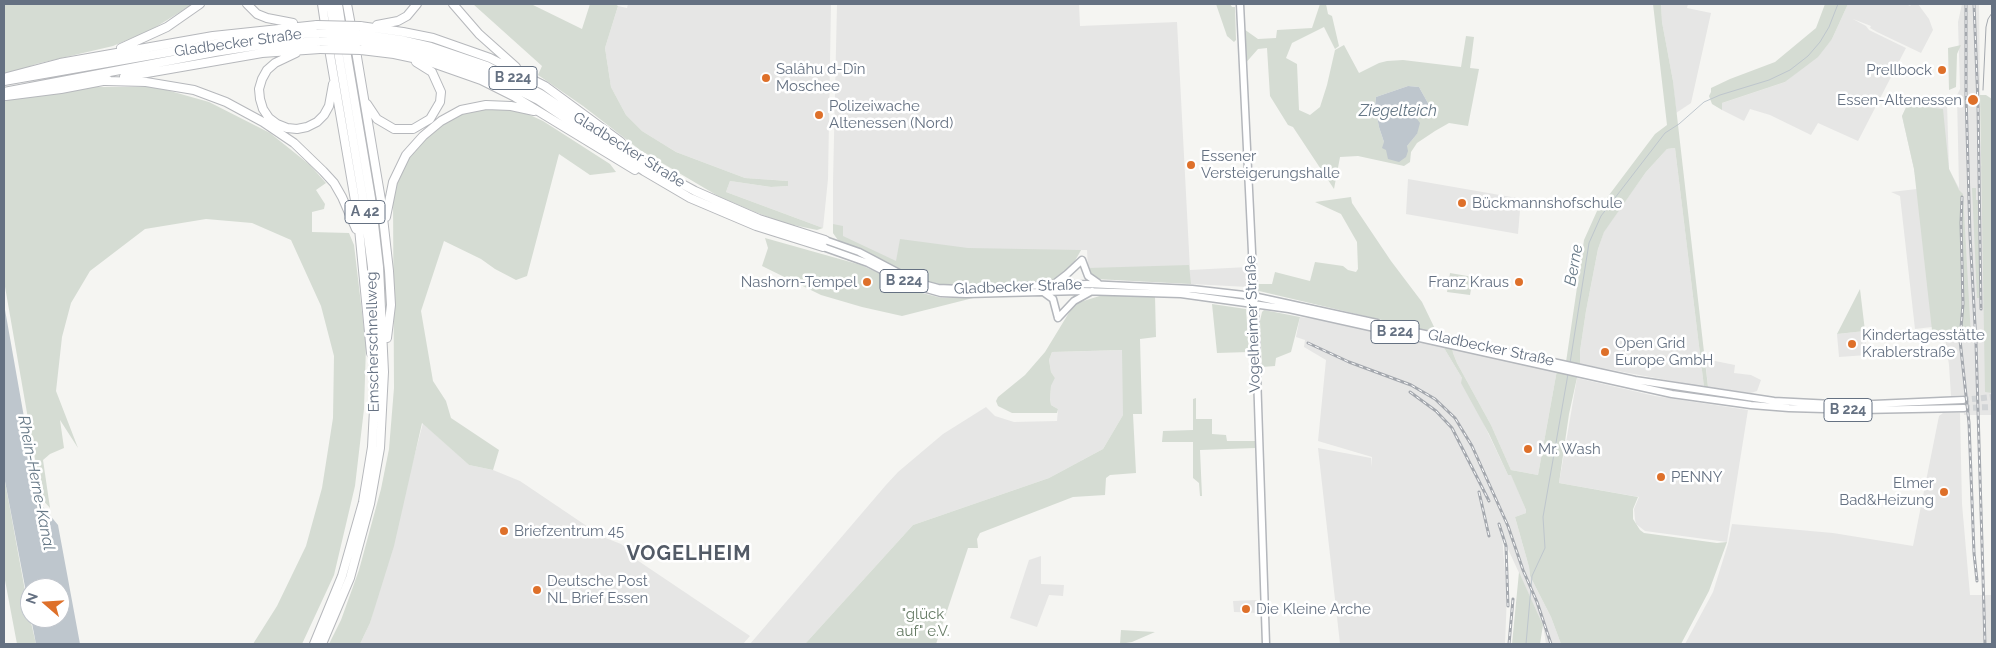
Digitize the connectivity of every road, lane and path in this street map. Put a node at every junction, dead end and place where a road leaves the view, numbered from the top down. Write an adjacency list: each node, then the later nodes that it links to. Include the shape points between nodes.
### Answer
1 (200, 4): 12 (highway, via 150,36)
2 (247, 4): 11 (highway, via 257,14)
3 (322, 4): 14 (highway)
4 (330, 4): 40 (highway, Emscherschnellweg / A 42, via 372,267 376,372)
5 (338, 4): 35 (highway, Emscherschnellweg / A 42, via 371,198 380,276)
6 (347, 4): 20 (highway)
7 (417, 4): 10 (highway, via 407,16)
8 (453, 4): 15 (highway, via 479,34)
9 (1240, 4): 31 (main road, Vogelheimer Straße)
10 (362, 36): 11 (highway, Gladbecker Straße / B 224, bridge); 11 (highway, bridge); 13 (highway); 15 (highway, via 416,34 490,58); 22 (highway, Gladbecker Straße / B 224, via 431,47 505,74); 23 (highway, Gladbecker Straße / B 224, via 429,54 502,81 538,100)
11 (319, 37): 12 (highway, via 213,36); 14 (highway, via 268,70 260,89 263,109 273,121 287,128 308,127 324,115 329,106); 16 (highway, Gladbecker Straße / B 224, via 287,35 222,43); 17 (highway, via 237,57); 18 (highway, Gladbecker Straße / B 224, via 223,51)
12 (90, 57): 16 (highway, via 50,65)
13 (408, 57): 20 (highway, via 432,72 438,82 440,102 430,119 413,129 394,129 377,119); 21 (highway, via 481,80)
14 (334, 72): 26 (highway)
15 (530, 77): 22 (highway, via 598,124)
16 (4, 80)
17 (105, 81): 19 (highway); 26 (highway, via 146,82 194,90 243,110 274,128 308,155 334,184 351,215)
18 (4, 92)
19 (4, 96)
20 (365, 100): 24 (highway)
21 (559, 124): 23 (highway, via 618,161); 24 (highway, via 532,110 496,105 462,110 441,121 417,142 398,169 388,198)
22 (647, 164): 25 (highway, Gladbecker Straße / B 224, via 740,212)
23 (670, 186): 25 (highway, Gladbecker Straße / B 224, via 738,219)
24 (384, 234): 35 (highway, via 390,271 390,305)
25 (824, 243): 27 (main road, Gladbecker Straße / B 224, via 859,252 916,282 938,288 983,290); 29 (main road, Gladbecker Straße / B 224, via 909,284 941,293)
26 (361, 244): 40 (highway, via 370,332)
27 (1054, 284): 28 (main road, Gladbecker Straße / B 224); 28 (main road, via 1082,260 1088,276)
28 (1102, 284): 31 (main road, Gladbecker Straße / B 224, via 1192,288)
29 (1042, 291): 30 (main road, Gladbecker Straße / B 224); 30 (main road, via 1053,299 1058,318 1074,301)
30 (1092, 291): 31 (main road, Gladbecker Straße / B 224)
31 (1253, 299): 32 (main road, Gladbecker Straße / B 224); 33 (main road, Vogelheimer Straße); 34 (main road, Gladbecker Straße / B 224)
32 (1266, 304): 33 (main road); 34 (main road, Gladbecker Straße / B 224)
33 (1255, 320): 43 (main road, Vogelheimer Straße)
34 (1564, 368): 36 (main road, Gladbecker Straße / B 224, via 1574,366); 37 (main road, Gladbecker Straße / B 224, via 1573,373)
35 (384, 372): 42 (highway, Emscherschnellweg / A 42, via 380,448 368,513 350,578)
36 (1670, 386): 37 (main road); 38 (main road, Gladbecker Straße / B 224, via 1810,403 1852,405)
37 (1664, 393): 39 (main road, Gladbecker Straße / B 224, via 1789,408)
38 (1963, 400)
39 (1964, 408)
40 (374, 422): 41 (highway, Emscherschnellweg / A 42, via 357,529 336,594)
41 (314, 644)
42 (322, 644)
43 (1266, 644)

